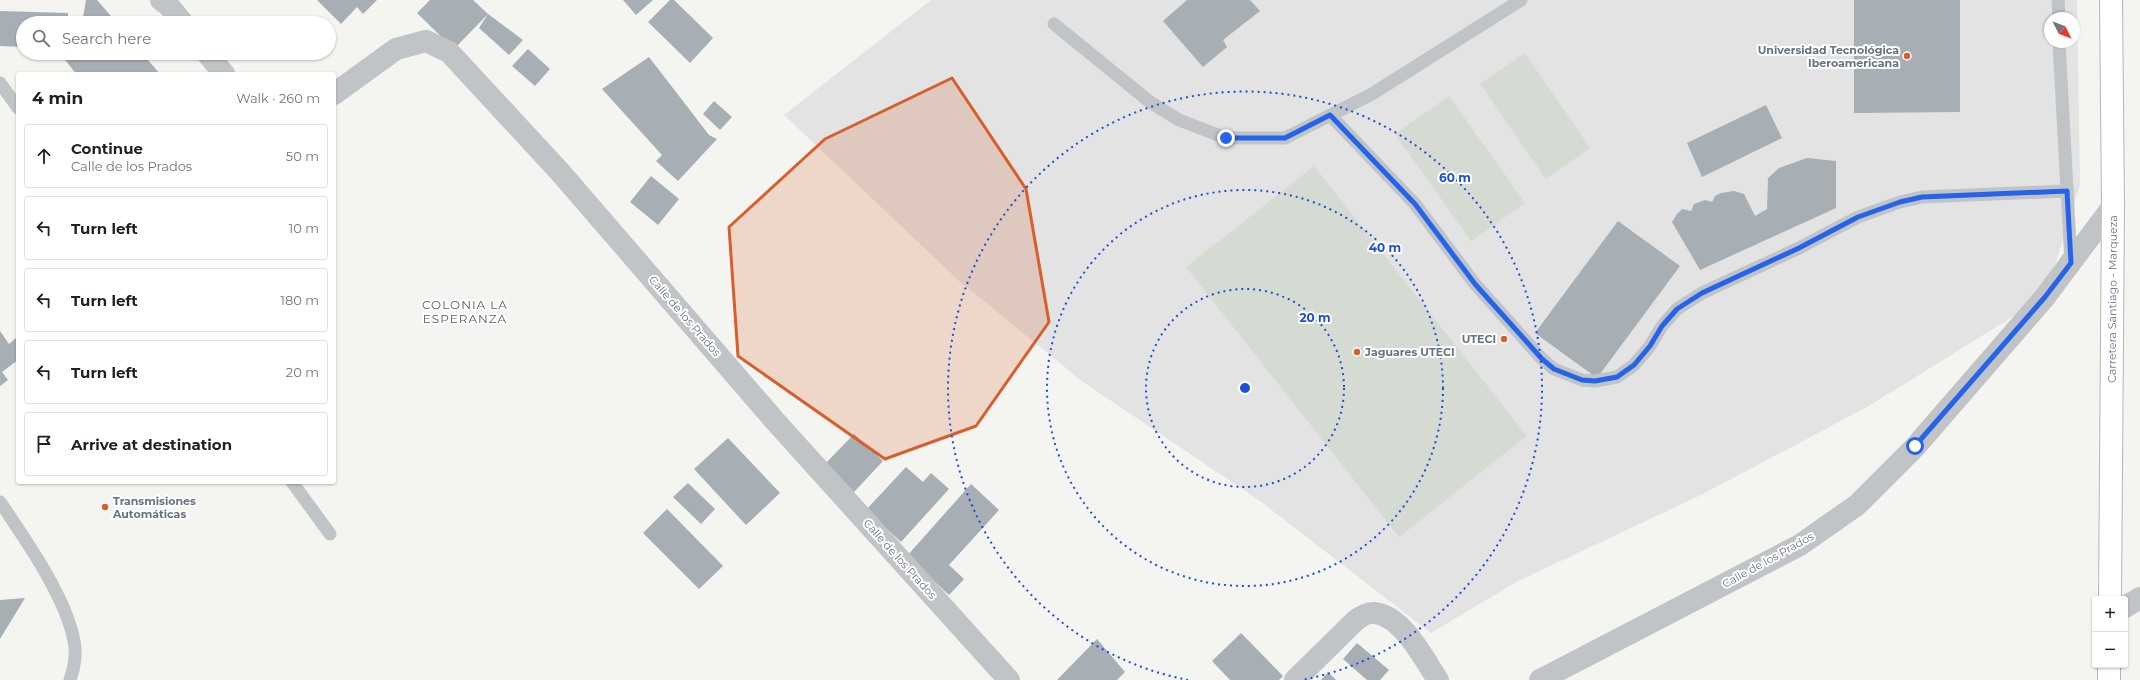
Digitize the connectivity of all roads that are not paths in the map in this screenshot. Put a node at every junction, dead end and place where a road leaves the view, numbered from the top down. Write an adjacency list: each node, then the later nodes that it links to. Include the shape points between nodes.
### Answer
1 (161, 0): 6 (street)
2 (1521, 0): 14 (lane, via 1372,94)
3 (2058, 0): 5 (lane)
4 (2111, 0): 16 (main road, Carretera Santiago - Marqueza)
5 (2059, 12)
6 (177, 16)
7 (1054, 24): 14 (lane, via 1150,102 1179,120 1226,138 1285,138)
8 (2059, 48): 15 (lane)
9 (213, 60): 10 (street)
10 (222, 72)
11 (0, 83): 13 (lane)
12 (336, 93): 26 (street, Calle de los Prados, via 396,49 426,42 449,52 560,172 775,421)
13 (16, 105)
14 (1330, 115): 15 (lane, via 1415,204 1475,284 1542,359 1554,369 1582,380 1595,381 1617,377 1634,365 1677,309 1702,293 1879,209 1922,197)
15 (2067, 191): 17 (lane)
16 (2113, 206): 17 (street, Calle de los Prados); 21 (main road, Carretera Santiago - Marqueza)
17 (2071, 263): 29 (street, Calle de los Prados, via 2045,297 1915,446 1858,505 1800,545)
18 (293, 484): 20 (lane)
19 (0, 502): 25 (lane, via 31,546 62,606 75,642 74,670)
20 (330, 534)
21 (2110, 596)
22 (2140, 598): 23 (street)
23 (2128, 605)
24 (2109, 668): 30 (main road)
25 (70, 680)
26 (1009, 680)
27 (1295, 680): 28 (street, via 1355,621 1373,612 1386,616 1400,625)
28 (1438, 680)
29 (1540, 680)
30 (2109, 680)

